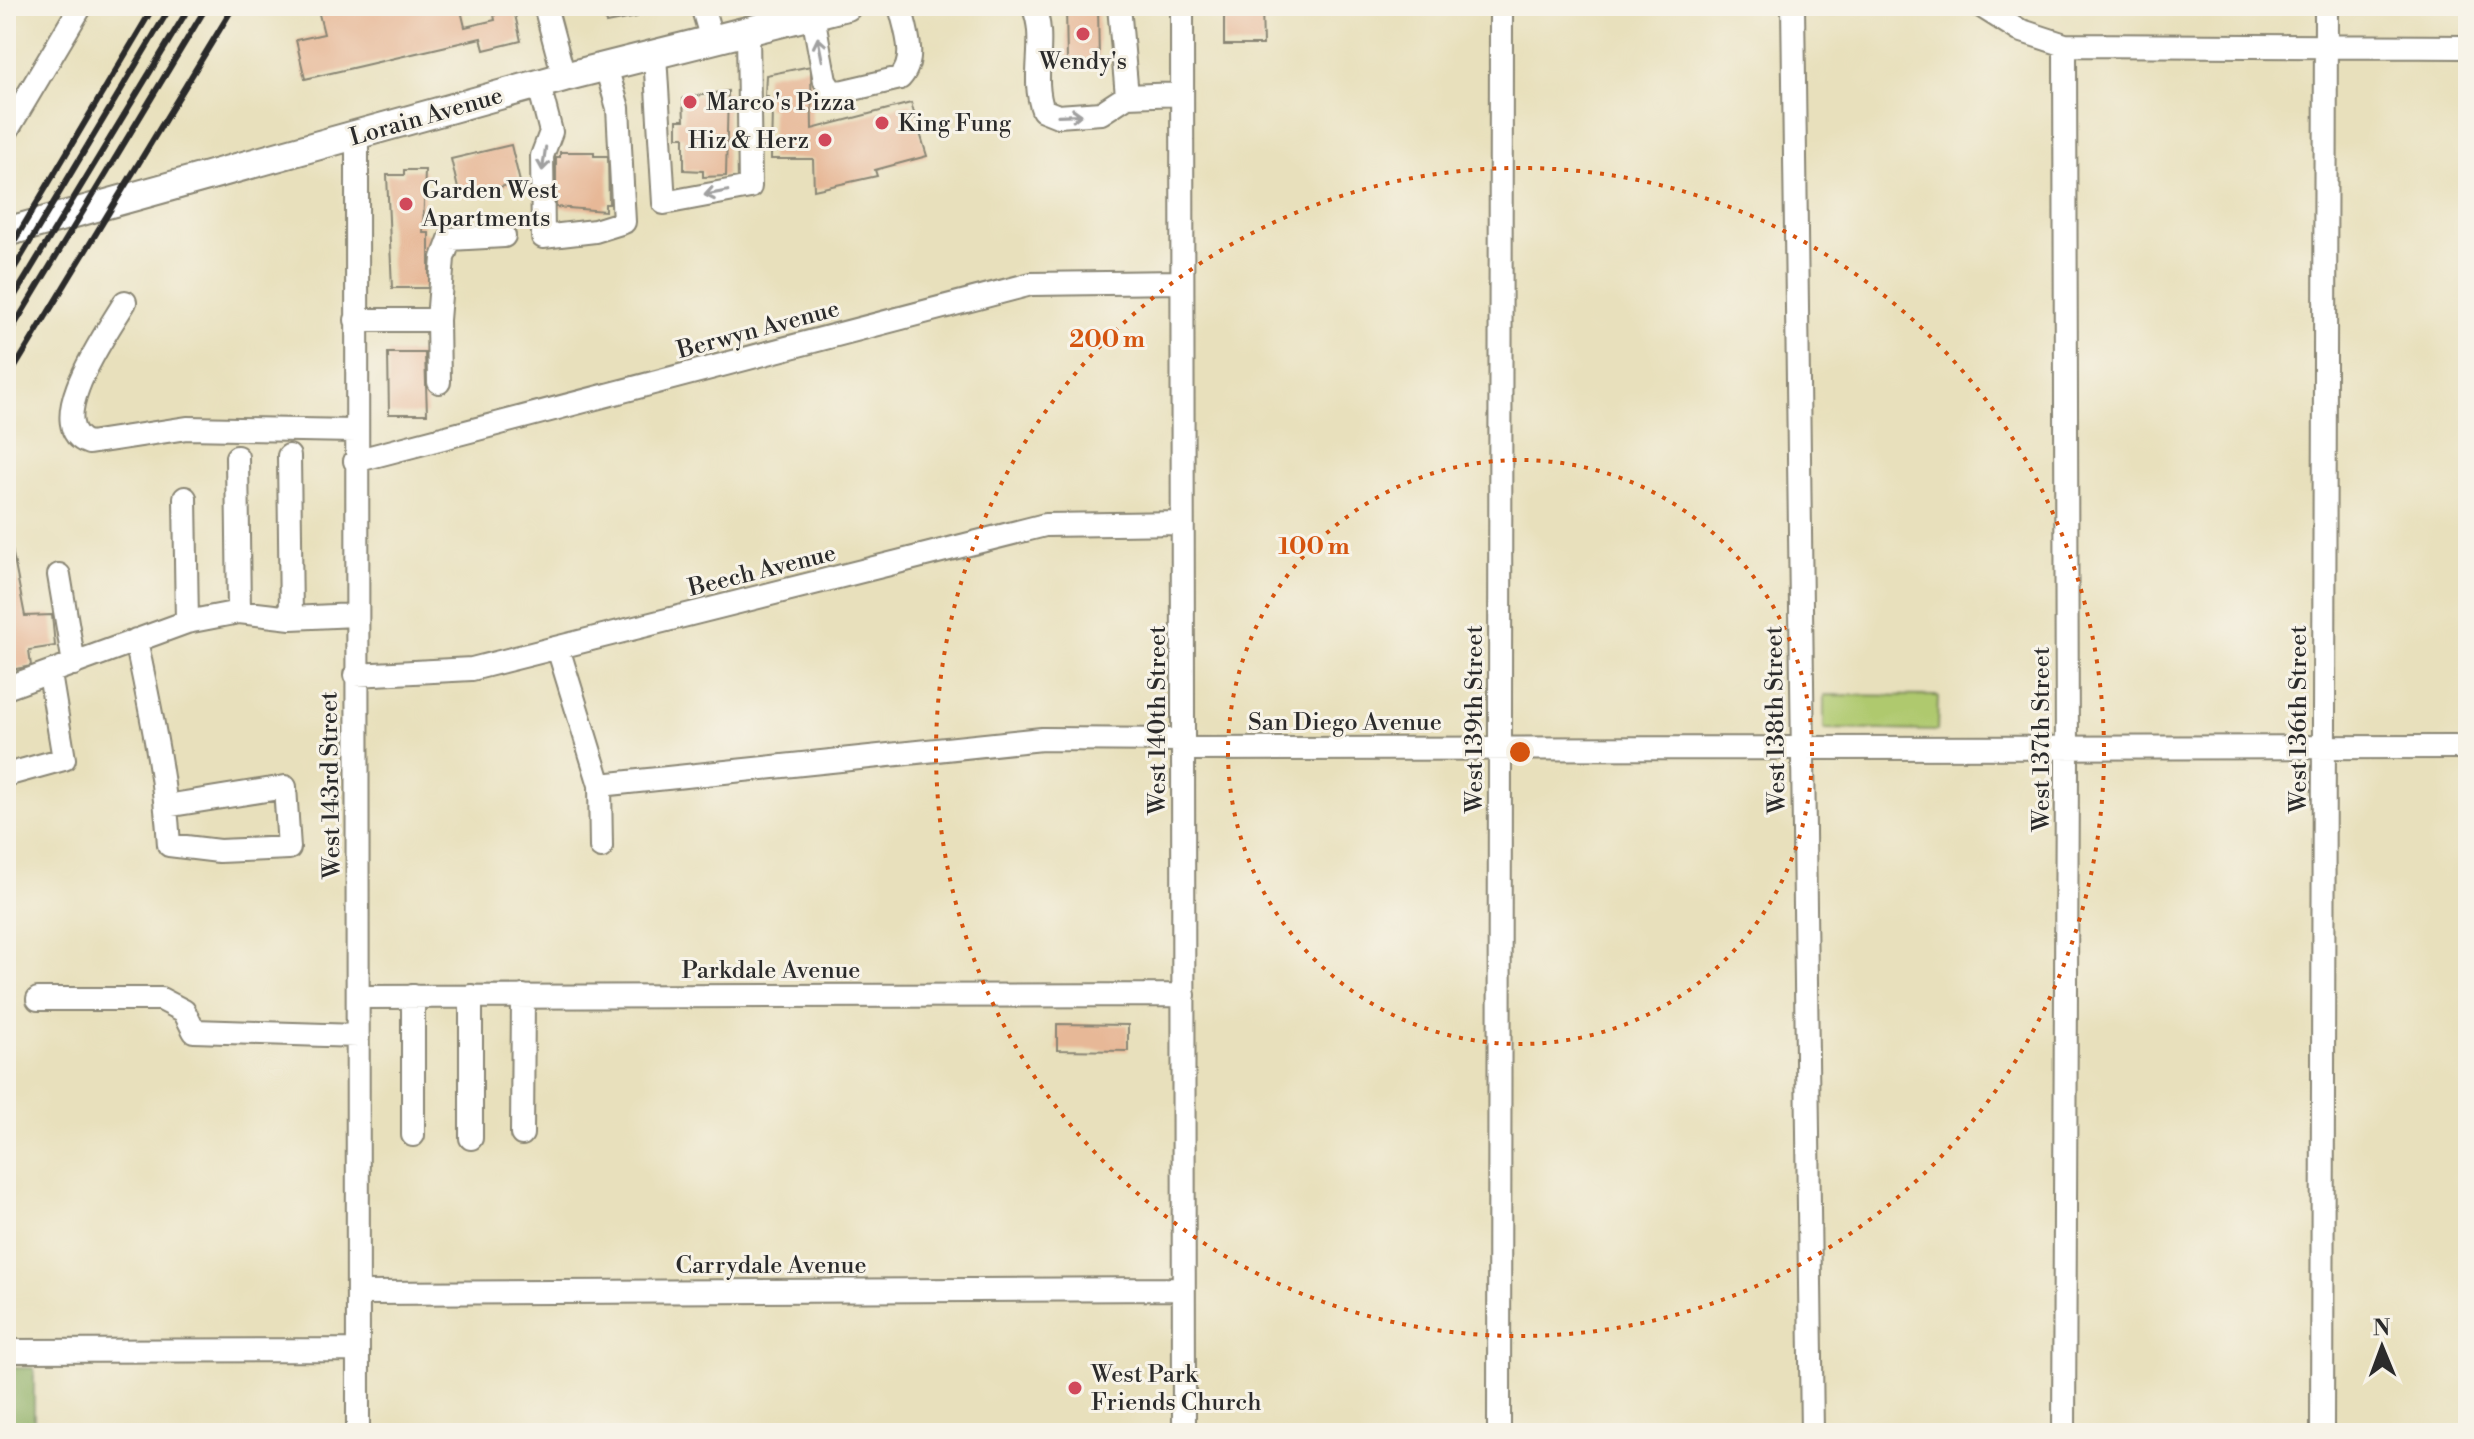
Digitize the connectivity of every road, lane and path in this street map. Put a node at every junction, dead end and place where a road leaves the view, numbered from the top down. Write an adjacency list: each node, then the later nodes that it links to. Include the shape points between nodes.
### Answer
1 (81, 6): 25 (street)
2 (545, 6): 22 (street)
3 (702, 6): 16 (street)
4 (847, 6): 14 (main road, Lorain Avenue)
5 (900, 6): 14 (street, one-way to 14, via 910,52 905,72 900,78 840,92 825,81)
6 (1033, 6): 24 (street, one-way to 24, via 1040,20 1037,79 1043,110 1058,116 1101,113)
7 (1119, 6): 24 (street)
8 (1182, 6): 23 (street, West 140th Street)
9 (1501, 6): 53 (street, West 139th Street)
10 (1793, 6): 52 (street, West 138th Street)
11 (1981, 6): 18 (street, via 2019,30)
12 (2326, 6): 17 (street, West 136th Street)
13 (774, 15): 14 (main road, Lorain Avenue); 15 (main road, Lorain Avenue)
14 (813, 15)
15 (748, 31): 16 (main road, Lorain Avenue); 20 (street, one-way to 20, via 750,187 664,203)
16 (712, 40): 20 (main road, Lorain Avenue)
17 (2325, 44): 18 (street); 19 (street); 55 (street, West 136th Street)
18 (2065, 45): 54 (street, West 137th Street)
19 (2468, 47)
20 (655, 55): 21 (main road, Lorain Avenue)
21 (606, 67): 22 (main road, Lorain Avenue); 22 (street, one-way to 21, via 551,132 542,156 543,237 595,231 624,222 618,108)
22 (551, 81): 26 (main road, Lorain Avenue)
23 (1180, 94): 24 (street); 29 (street, West 140th Street)
24 (1127, 96)
25 (6, 132)
26 (357, 136): 27 (main road, Lorain Avenue); 31 (street, West 143rd Street)
27 (6, 232)
28 (504, 236): 32 (street, via 450,239 443,258)
29 (1180, 282): 37 (street, Berwyn Avenue, via 1031,284); 39 (street, West 140th Street)
30 (125, 302): 34 (street, via 74,396 73,429 80,440 187,428)
31 (356, 320): 32 (street); 34 (street, West 143rd Street)
32 (438, 320): 33 (street)
33 (439, 382)
34 (355, 431): 37 (street, West 143rd Street)
35 (289, 456): 43 (street)
36 (237, 457): 41 (street)
37 (355, 461): 42 (street, West 143rd Street)
38 (185, 498): 44 (street)
39 (1182, 523): 46 (street, Beech Avenue, via 1045,525); 51 (street, West 140th Street)
40 (59, 575): 47 (street)
41 (239, 612): 43 (street); 44 (street)
42 (355, 615): 43 (street); 49 (street, West 143rd Street)
43 (291, 618)
44 (187, 622): 45 (street)
45 (136, 640): 47 (street); 59 (street)
46 (558, 648): 49 (street, Beech Avenue, via 472,669); 58 (street)
47 (74, 664): 48 (street)
48 (50, 674): 50 (street); 57 (street, via 64,759)
49 (355, 675): 65 (street, West 143rd Street)
50 (6, 688)
51 (1183, 745): 53 (street, San Diego Avenue); 58 (street, San Diego Avenue, via 1042,739); 61 (street, West 140th Street)
52 (1801, 745): 53 (street, San Diego Avenue); 54 (street, San Diego Avenue); 80 (street, West 138th Street)
53 (1500, 747): 79 (street, West 139th Street)
54 (2067, 747): 55 (street, San Diego Avenue); 81 (street, West 137th Street)
55 (2324, 747): 56 (street, San Diego Avenue); 82 (street, West 136th Street)
56 (2468, 747)
57 (6, 775)
58 (600, 785): 60 (street)
59 (166, 806): 59 (street, via 169,845 219,851 289,848 285,787)
60 (601, 847)
61 (1184, 995): 64 (street, Parkdale Avenue); 71 (street, West 140th Street)
62 (413, 996): 63 (street, Parkdale Avenue); 65 (street, Parkdale Avenue); 69 (street)
63 (471, 996): 64 (street, Parkdale Avenue); 70 (street)
64 (523, 996): 68 (street)
65 (358, 997): 67 (street, West 143rd Street)
66 (38, 999): 67 (street, via 161,999 184,1011 194,1031)
67 (358, 1036): 72 (street, West 143rd Street)
68 (522, 1134)
69 (413, 1135)
70 (471, 1138)
71 (1183, 1289): 72 (street, Carrydale Avenue); 78 (street, West 140th Street)
72 (359, 1293): 73 (street, West 143rd Street)
73 (358, 1350): 74 (street); 75 (street, West 143rd Street)
74 (6, 1351)
75 (358, 1433)
76 (870, 1433): 77 (path)
77 (959, 1433)
78 (1184, 1433)
79 (1499, 1433)
80 (1812, 1433)
81 (2064, 1433)
82 (2322, 1433)

